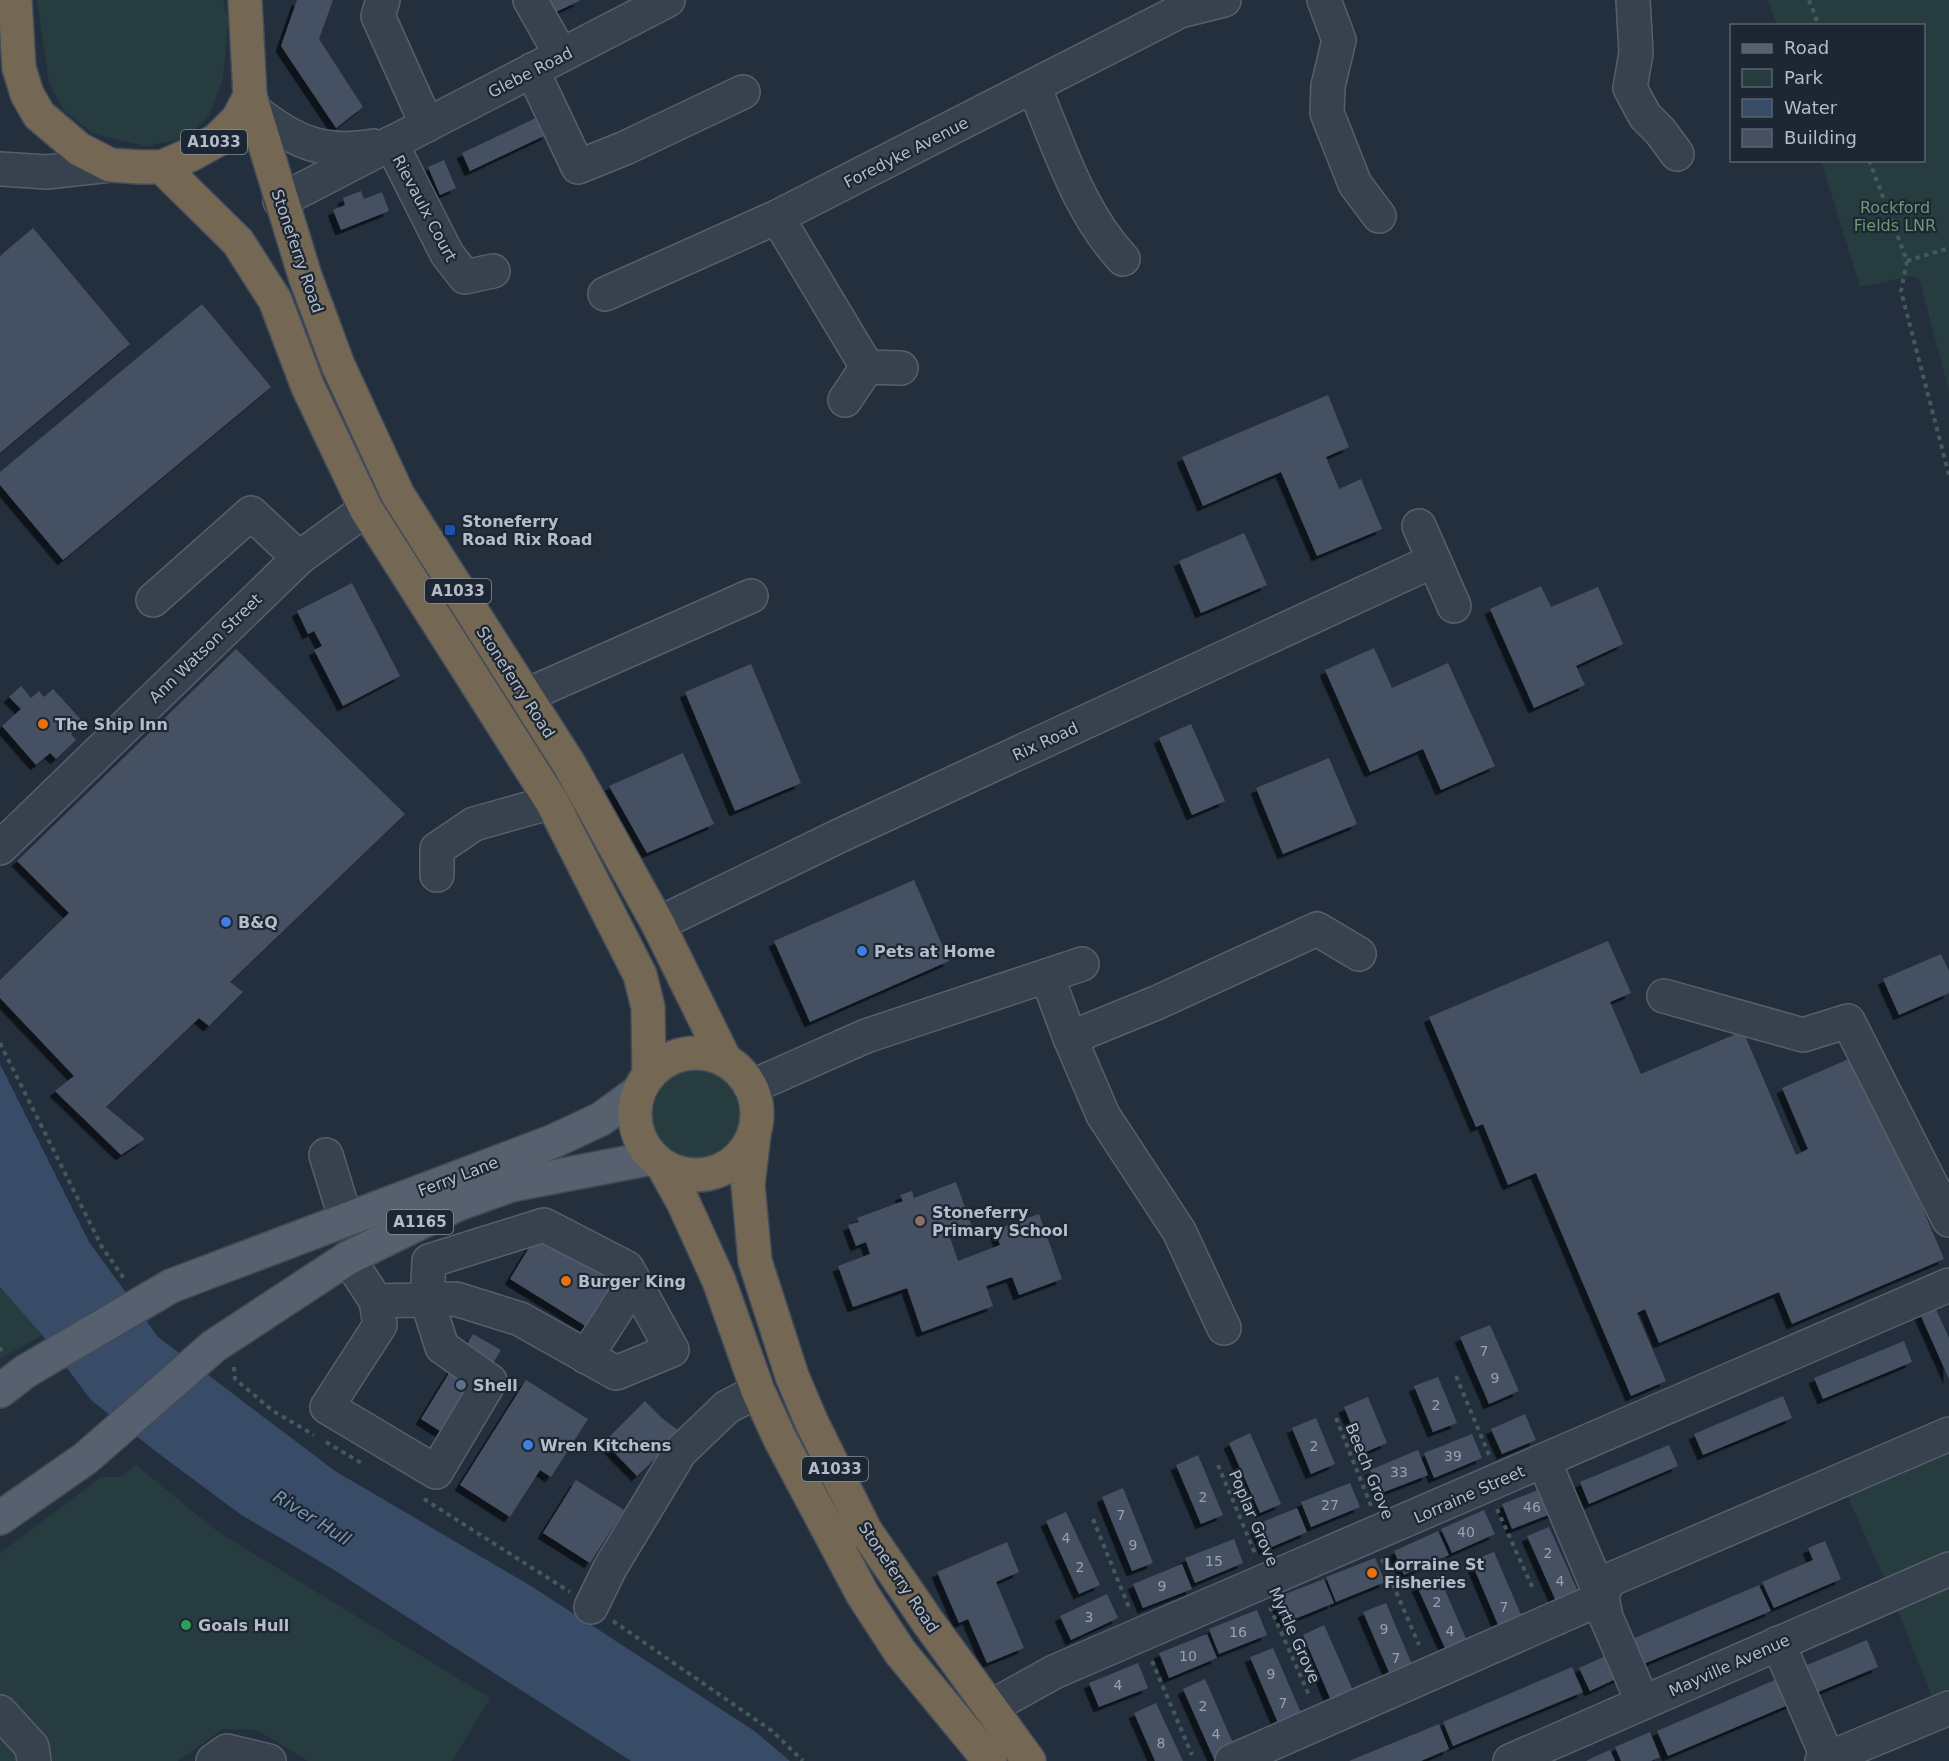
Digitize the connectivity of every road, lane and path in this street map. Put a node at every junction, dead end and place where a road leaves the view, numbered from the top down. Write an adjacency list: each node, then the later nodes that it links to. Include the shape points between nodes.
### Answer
1 (15, 0): 11 (highway, A1033)
2 (245, 0): 16 (highway, A1033)
3 (383, 0): 17 (street, via 378,16)
4 (530, 0): 12 (street)
5 (668, 0): 12 (street, Glebe Road)
6 (1224, 0): 14 (street, Foredyke Avenue, via 1180,11)
7 (1324, 0): 25 (street, via 1339,40 1328,86 1327,113 1355,184)
8 (1633, 0): 19 (street, via 1636,53 1630,88 1645,116)
9 (1809, 0): 10 (path)
10 (1818, 24)
11 (8, 47): 21 (highway, A1033, via 39,116 79,149)
12 (561, 55): 13 (street, Glebe Road)
13 (532, 70): 15 (street, via 578,167); 17 (street, Glebe Road)
14 (1034, 87): 26 (street, Foredyke Avenue); 29 (street, via 1080,197 1104,239)
15 (743, 92)
16 (252, 104): 18 (street, Glebe Road, via 277,129 317,147 346,151); 22 (highway, A1033, via 217,140); 24 (highway, Stoneferry Road / A1033)
17 (427, 125): 18 (street, Glebe Road)
18 (391, 144): 24 (street, Glebe Road); 30 (street, Rievaulx Court, via 447,254 465,277)
19 (1677, 154)
20 (1870, 162): 28 (path)
21 (110, 165): 22 (highway, A1033); 23 (street, via 47,172)
22 (162, 167): 36 (highway, Stoneferry Road / A1033, via 238,242 275,300 308,387)
23 (0, 169)
24 (280, 201): 43 (highway, Stoneferry Road / A1033, via 338,364 398,495)
25 (1379, 216)
26 (777, 217): 31 (street, Foredyke Avenue); 32 (street)
27 (1949, 248): 28 (path)
28 (1906, 261): 35 (path, via 1901,291)
29 (1127, 265)
30 (493, 271)
31 (605, 294)
32 (867, 367): 33 (street); 34 (street)
33 (901, 368)
34 (845, 400)
35 (1949, 475)
36 (366, 509): 38 (street, Ann Watson Street); 44 (highway, Stoneferry Road / A1033)
37 (1419, 526): 39 (street)
38 (299, 558): 41 (street, via 251,513); 45 (street, Ann Watson Street)
39 (1433, 561): 42 (street); 47 (street, Rix Road, via 862,825)
40 (751, 596): 43 (street)
41 (153, 600)
42 (1454, 606)
43 (525, 696): 47 (highway, Stoneferry Road / A1033, via 569,764)
44 (552, 802): 46 (street, via 474,824 437,849); 55 (highway, Stoneferry Road / A1033, via 640,975 648,1007)
45 (0, 848)
46 (437, 875)
47 (658, 924): 54 (highway, Stoneferry Road / A1033)
48 (1359, 954): 52 (street, via 1317,930)
49 (1082, 964): 50 (street)
50 (1047, 976): 52 (street); 56 (street, via 866,1036)
51 (1664, 996): 61 (street, via 1803,1035 1848,1021)
52 (1070, 1038): 68 (street, via 1103,1114 1179,1232)
53 (0, 1043): 64 (path, via 102,1247 124,1280)
54 (725, 1060): 55 (highway, via 705,1053 685,1054 666,1061); 56 (highway, via 740,1071)
55 (644, 1083): 59 (highway, via 634,1109 636,1127 642,1143); 60 (main road, Ferry Lane / A1165, via 601,1119 554,1141)
56 (751, 1087): 57 (highway, via 757,1110)
57 (754, 1134): 59 (highway, via 733,1164 716,1172 680,1174); 94 (highway, Stoneferry Road / A1033, via 748,1185 755,1261 792,1376 865,1530)
58 (326, 1155): 60 (street)
59 (657, 1162): 62 (main road, Ferry Lane / A1165, via 511,1185 458,1204); 73 (highway, A1033, via 688,1212 719,1281)
60 (346, 1220): 72 (main road, Ferry Lane / A1165, via 171,1286 26,1371)
61 (1949, 1220)
62 (348, 1258): 67 (street); 69 (main road, Ferry Lane / A1165)
63 (631, 1275): 66 (street, via 544,1225 429,1261); 70 (street); 70 (street, via 672,1350 616,1373)
64 (135, 1277)
65 (1949, 1285): 76 (street, Lorraine Street)
66 (427, 1300): 67 (street); 67 (street, via 442,1347 490,1382 436,1472 327,1407 380,1326); 70 (street, via 456,1299 520,1319)
67 (376, 1301)
68 (1224, 1328)
69 (224, 1355): 78 (path, via 235,1379 273,1410); 81 (main road, A1165)
70 (586, 1357)
71 (1456, 1376): 79 (path)
72 (0, 1391)
73 (758, 1391): 88 (street, via 727,1407 680,1452); 103 (highway, A1033, via 813,1505 863,1595 900,1652)
74 (1336, 1418): 83 (path, Beech Grove)
75 (1949, 1434): 87 (street, via 1607,1581)
76 (1544, 1461): 79 (street, Lorraine Street); 87 (street)
77 (1218, 1465): 85 (path, Poplar Grove)
78 (365, 1466)
79 (1494, 1483): 83 (street, Lorraine Street); 86 (path)
80 (415, 1494): 88 (path)
81 (0, 1518)
82 (1093, 1519): 89 (path)
83 (1377, 1534): 85 (street, Lorraine Street); 91 (path, Beech Grove)
84 (1949, 1569): 90 (street, Mayville Avenue)
85 (1264, 1583): 89 (street, Lorraine Street); 92 (path, Myrtle Grove)
86 (1534, 1591)
87 (1602, 1598): 93 (street, via 1606,1617); 105 (street)
88 (591, 1606): 102 (path, via 772,1731)
89 (1141, 1636): 94 (street, Lorraine Street, via 1054,1672); 97 (path)
90 (1778, 1643): 93 (street, Mayville Avenue); 98 (street)
91 (1419, 1646)
92 (1309, 1695)
93 (1643, 1703): 106 (street, Mayville Avenue)
94 (991, 1707): 104 (highway, Stoneferry Road / A1033)
95 (1949, 1708): 98 (street)
96 (0, 1712): 99 (street, via 32,1747)
97 (1192, 1755)
98 (1826, 1760)
99 (34, 1761)
100 (213, 1761): 101 (street, via 227,1751)
101 (269, 1761)
102 (803, 1761)
103 (990, 1761)
104 (1029, 1761)
105 (1232, 1761)
106 (1510, 1761)

